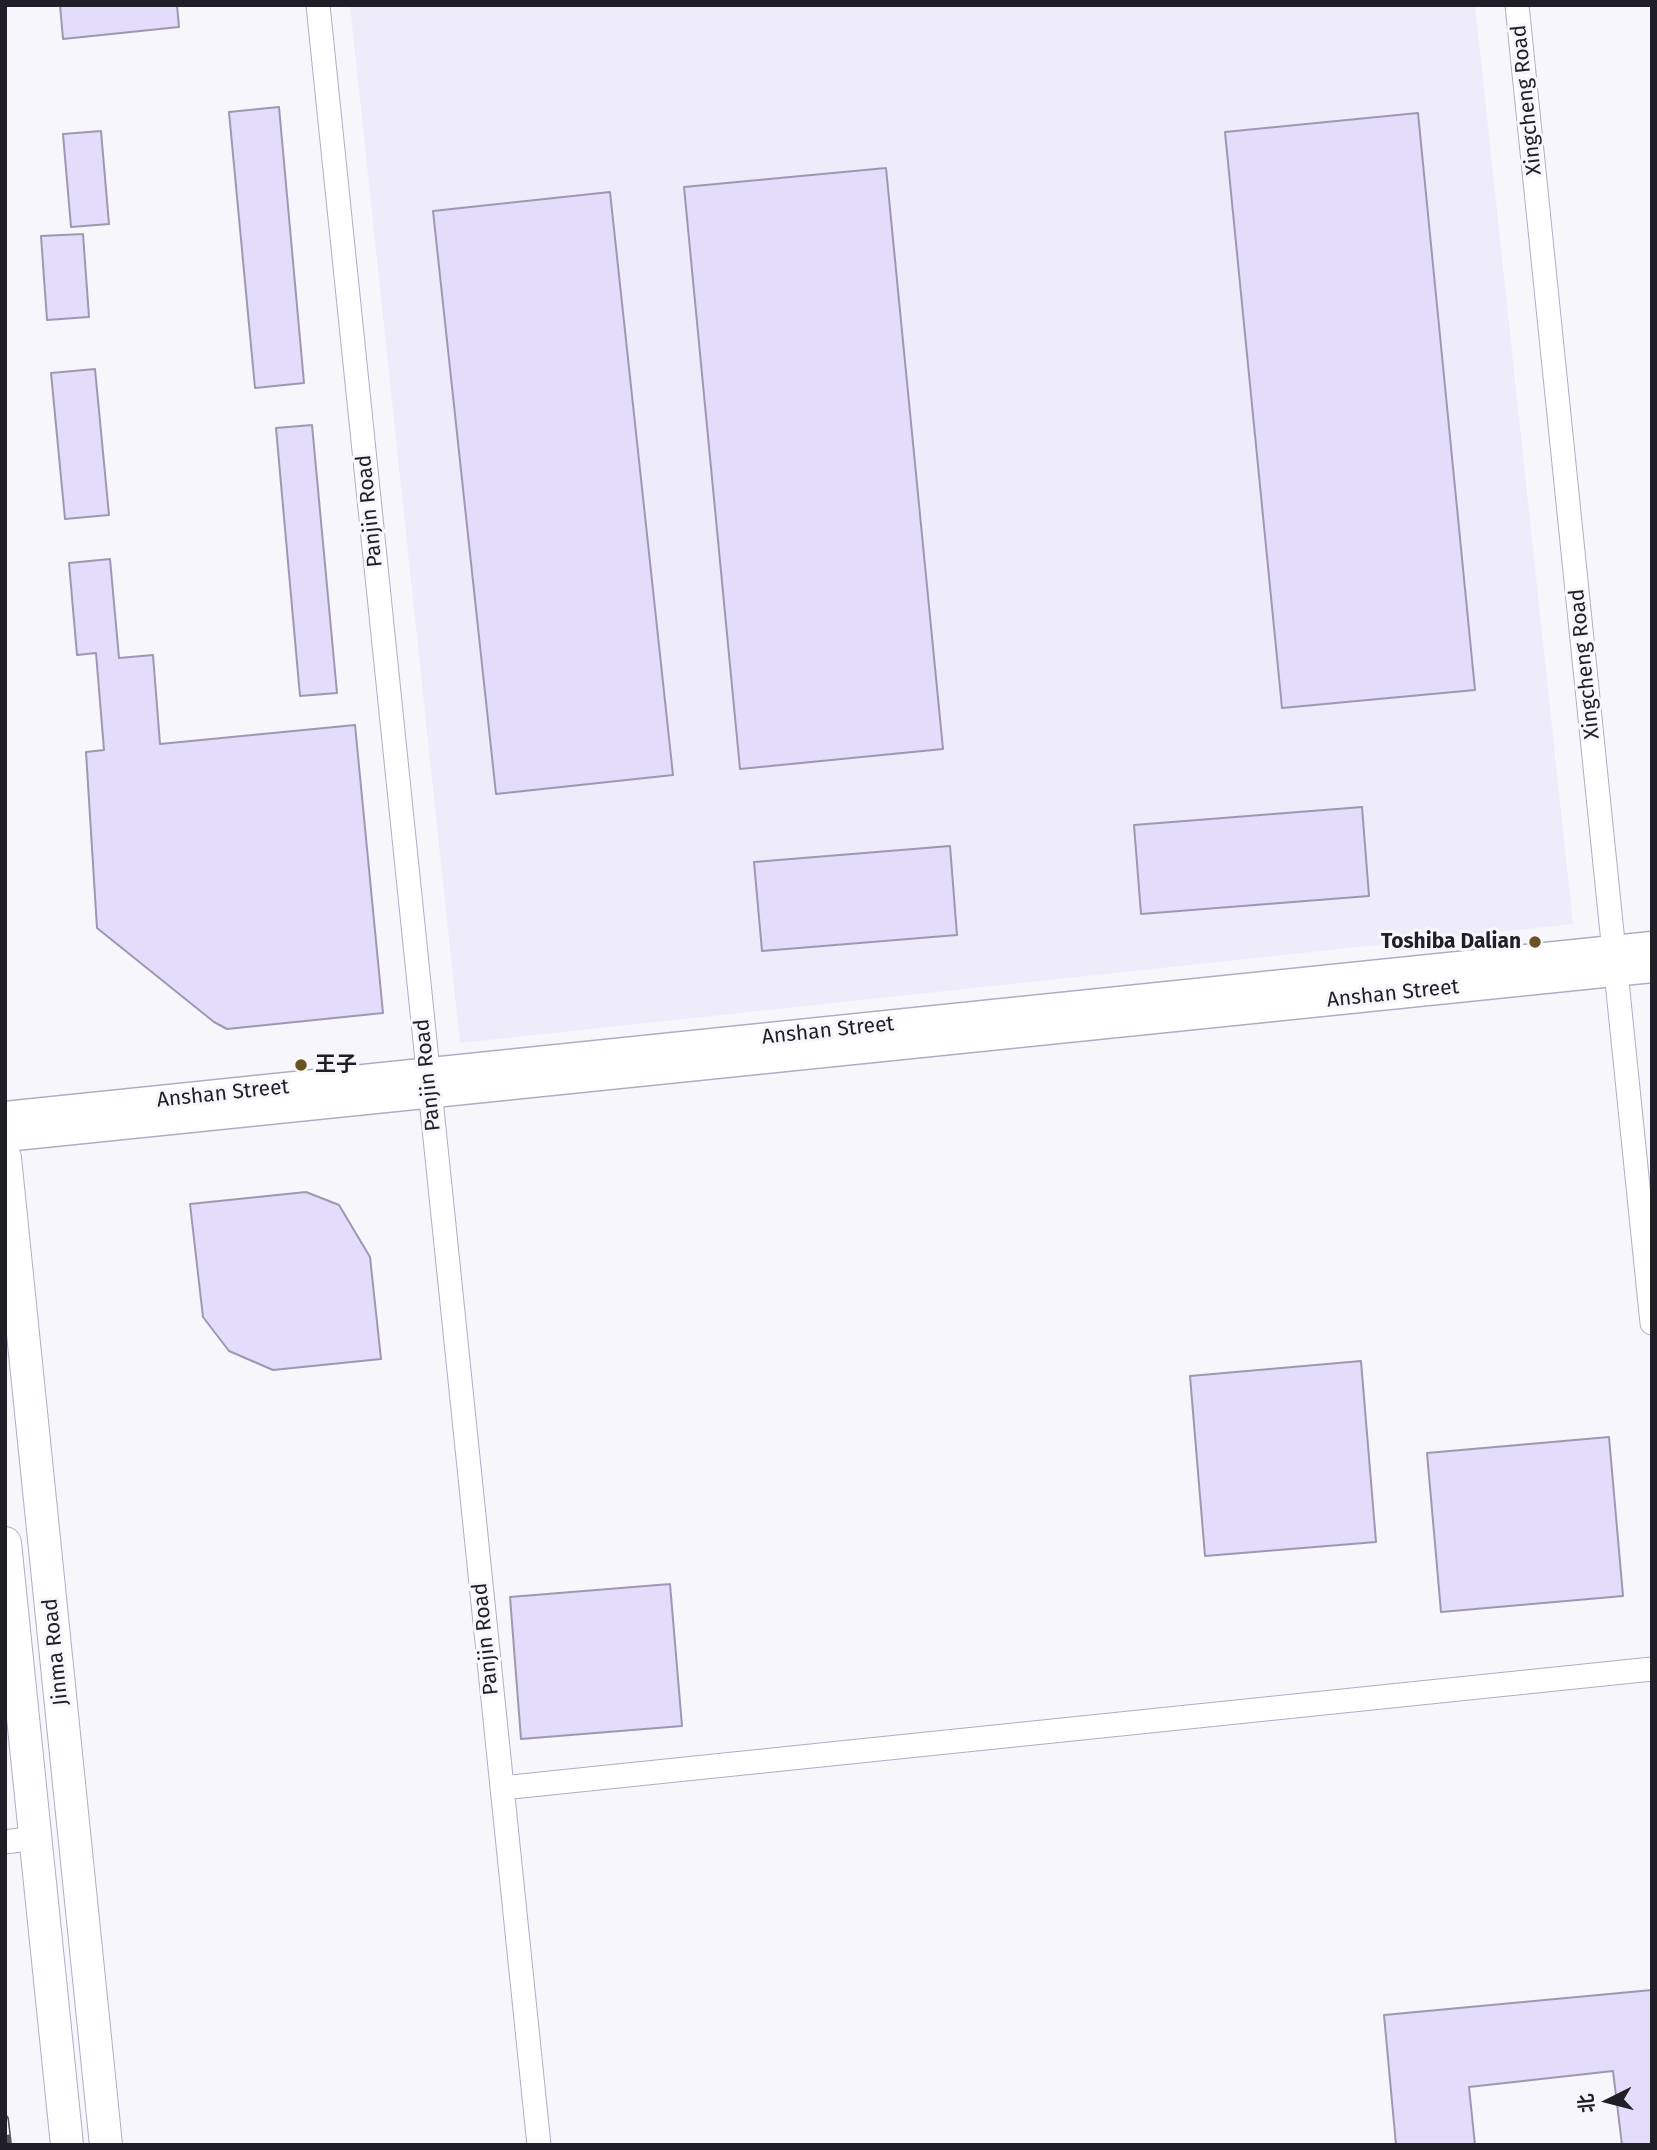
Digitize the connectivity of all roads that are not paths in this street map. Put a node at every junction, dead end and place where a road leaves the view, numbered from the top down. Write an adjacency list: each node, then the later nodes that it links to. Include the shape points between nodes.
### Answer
1 (318, 5): 6 (street, Panjin Road)
2 (1517, 5): 4 (street, Xingcheng Road)
3 (1652, 946): 4 (street, Anshan Street)
4 (1615, 961): 5 (street, Anshan Street); 6 (street, Anshan Street); 10 (street, Xingcheng Road)
5 (1652, 968)
6 (429, 1083): 7 (street, Anshan Street); 8 (street, Anshan Street); 13 (street, Panjin Road)
7 (5, 1116)
8 (5, 1137)
9 (5, 1158): 16 (main road, Jinma Road)
10 (1652, 1322)
11 (5, 1543): 14 (main road, Jinma Road)
12 (1652, 1669): 13 (street)
13 (502, 1788): 17 (street, Panjin Road)
14 (20, 1840): 15 (main road, Jinma Road)
15 (67, 2145)
16 (106, 2145)
17 (539, 2145)

